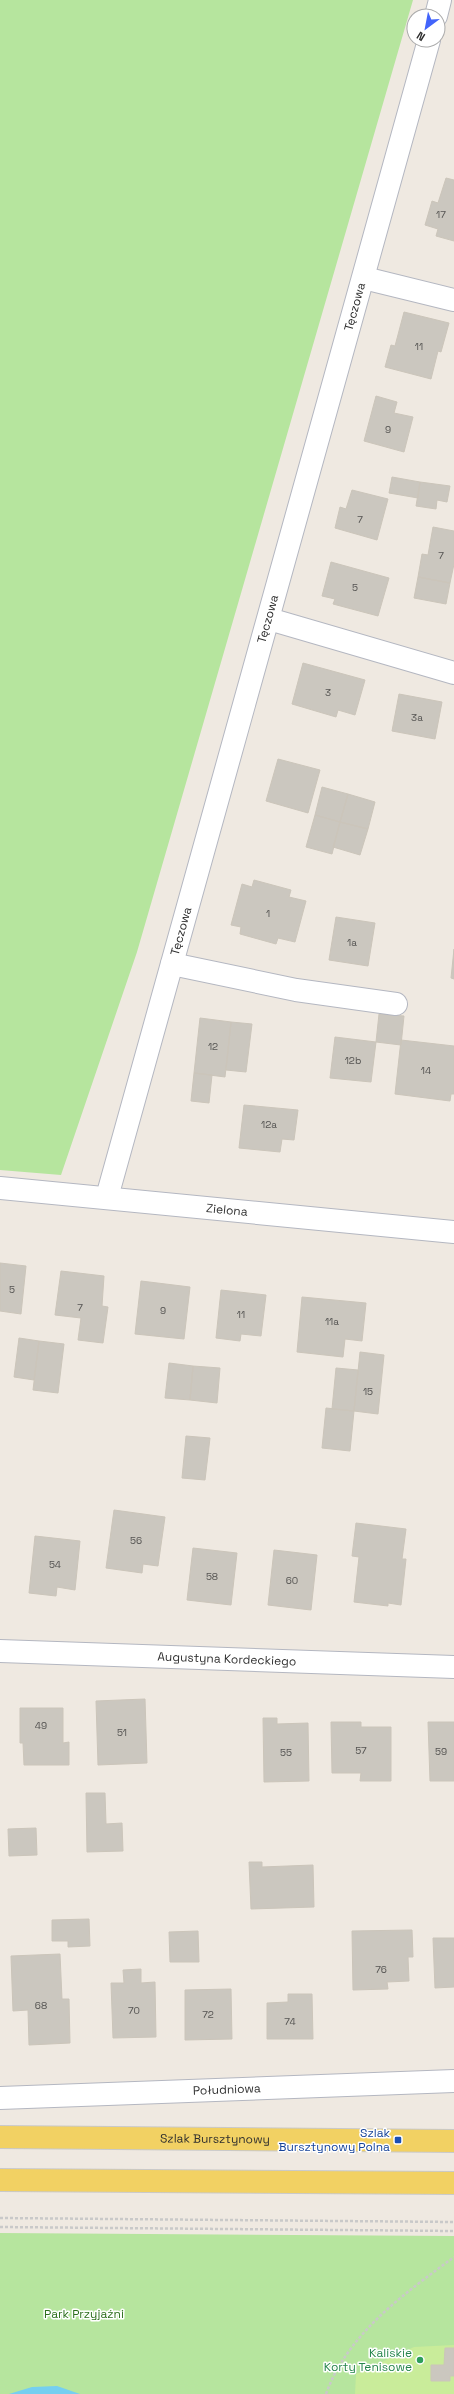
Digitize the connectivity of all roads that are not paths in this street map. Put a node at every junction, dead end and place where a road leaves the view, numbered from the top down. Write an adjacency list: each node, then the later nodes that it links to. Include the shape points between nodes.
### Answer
1 (427, 48): 2 (street, Tęczowa)
2 (364, 278): 3 (street); 4 (street, Tęczowa)
3 (454, 300)
4 (268, 619): 5 (street); 6 (street, Tęczowa)
5 (454, 673)
6 (172, 964): 7 (street, via 296,990); 9 (street, Tęczowa)
7 (396, 1004)
8 (0, 1188): 9 (street, Zielona)
9 (107, 1197): 10 (street, Zielona)
10 (454, 1232)
11 (0, 1651): 12 (street, Augustyna Kordeckiego)
12 (454, 1668)
13 (454, 2081): 14 (street, Południowa)
14 (0, 2098)
15 (0, 2137): 16 (main road, Szlak Bursztynowy)
16 (454, 2141)
17 (0, 2180): 18 (main road)
18 (454, 2183)

